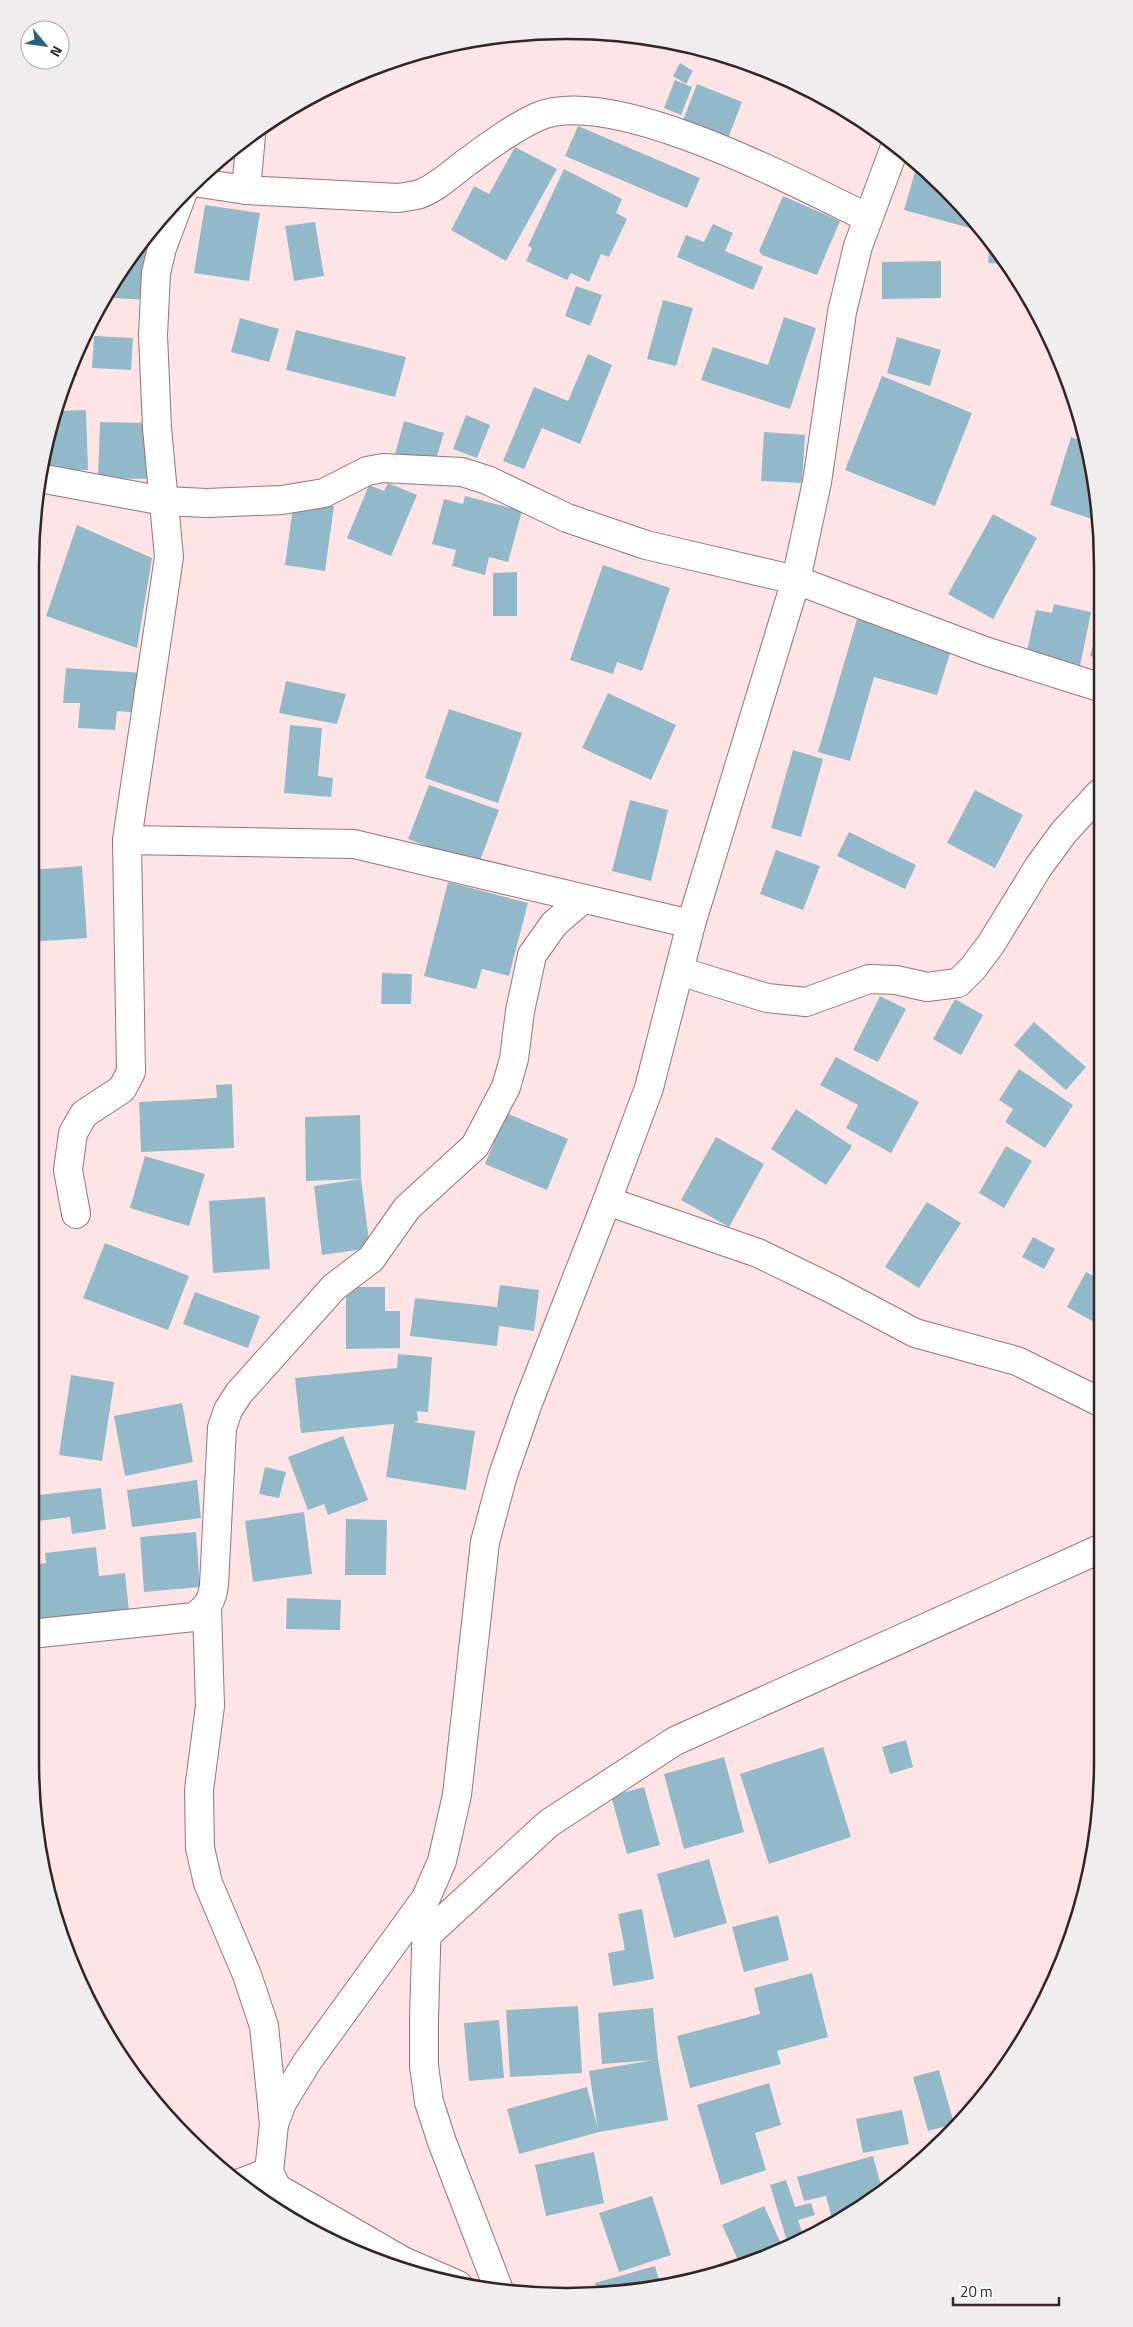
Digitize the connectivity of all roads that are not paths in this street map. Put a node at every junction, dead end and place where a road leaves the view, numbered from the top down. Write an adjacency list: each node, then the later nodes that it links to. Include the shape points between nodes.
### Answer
1 (250, 144): 4 (street)
2 (893, 152): 6 (street)
3 (204, 184): 4 (street)
4 (246, 190): 6 (street, via 398,198 418,195 435,187 486,148 536,118 564,110 596,111 734,153)
5 (175, 213): 8 (street, via 156,273 153,335)
6 (868, 218): 9 (street, via 842,312 817,482)
7 (46, 479): 8 (street)
8 (164, 501): 9 (street, via 282,500 324,493 367,471 383,468 462,472 487,480 567,518 646,545); 12 (street, via 169,557)
9 (796, 580): 10 (street, via 986,651); 14 (street)
10 (1094, 685)
11 (1094, 800): 15 (street, via 1064,832 991,944 958,983 927,987 896,980 869,979 806,1002 767,998)
12 (127, 840): 13 (street, via 354,844); 17 (street, via 131,1072 122,1089 84,1114 73,1132 68,1170)
13 (583, 899): 14 (street); 20 (street, via 554,924 532,955 514,1059 506,1086 475,1146 408,1208 371,1259 334,1287 239,1393 228,1410 222,1428 214,1585)
14 (691, 924): 15 (street)
15 (680, 971): 16 (street, via 649,1088)
16 (607, 1201): 18 (street, via 758,1253 915,1333 1017,1361); 22 (street, via 528,1403 503,1475 485,1542 458,1795 442,1861)
17 (76, 1214)
18 (1094, 1399)
19 (1094, 1552): 23 (street, via 675,1741 549,1823)
20 (206, 1608): 21 (street, via 194,1617); 24 (street, via 210,1706 199,1790 200,1848 208,1882 264,2026)
21 (39, 1633)
22 (426, 1898): 23 (street); 24 (street, via 307,2062 282,2103)
23 (428, 1934): 28 (street, via 424,2066 429,2102)
24 (274, 2124): 25 (street)
25 (268, 2172): 26 (street); 27 (street, via 277,2188 288,2197)
26 (247, 2180)
27 (409, 2264)
28 (497, 2284)

